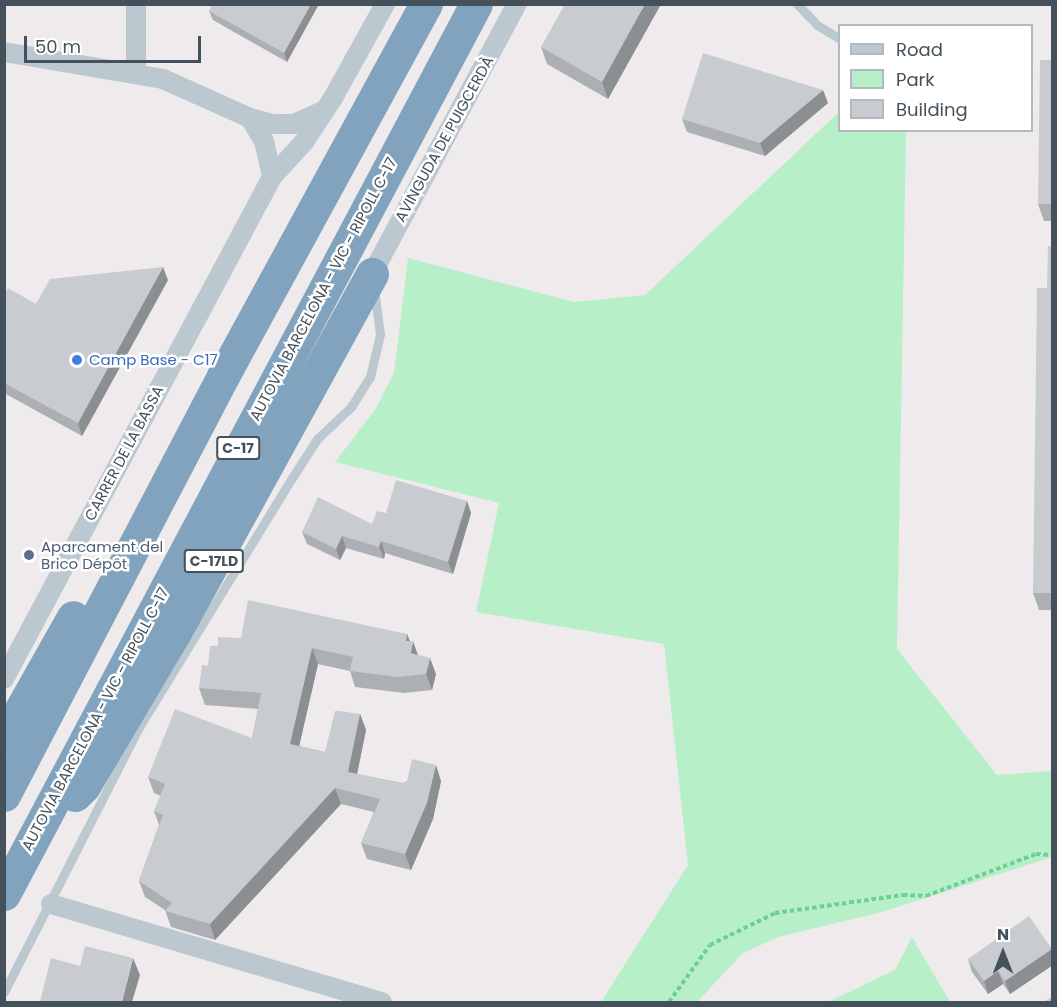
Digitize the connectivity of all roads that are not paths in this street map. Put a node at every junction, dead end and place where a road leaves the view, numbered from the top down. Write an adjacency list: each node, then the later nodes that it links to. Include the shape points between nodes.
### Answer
1 (136, 4): 9 (street)
2 (385, 4): 10 (street)
3 (426, 4): 14 (highway, C-17)
4 (476, 4): 18 (highway, AUTOVIA BARCELONA - VIC - RIPOLL C-17 / C-17)
5 (517, 4): 13 (street, AVINGUDA DE PUIGCERDÀ / C-17LD)
6 (797, 4): 7 (lane, via 817,25)
7 (838, 38)
8 (4, 52): 9 (street)
9 (136, 72): 11 (street, via 163,79)
10 (325, 110): 11 (street, via 294,124); 12 (street, CARRER DE LA BASSA, via 304,142)
11 (250, 118): 12 (street, via 264,141)
12 (272, 177): 15 (street, CARRER DE LA BASSA)
13 (372, 274): 18 (highway, C-17LD, via 174,634 84,786); 20 (lane, via 380,334 370,377 351,407 317,439 297,469 138,729)
14 (223, 376): 16 (highway, via 187,423 125,523); 17 (highway, C-17)
15 (4, 678)
16 (4, 739)
17 (4, 795)
18 (34, 833): 19 (highway, AUTOVIA BARCELONA - VIC - RIPOLL C-17 / C-17)
19 (4, 894)
20 (51, 904): 21 (lane); 22 (street)
21 (4, 992)
22 (382, 1002)

